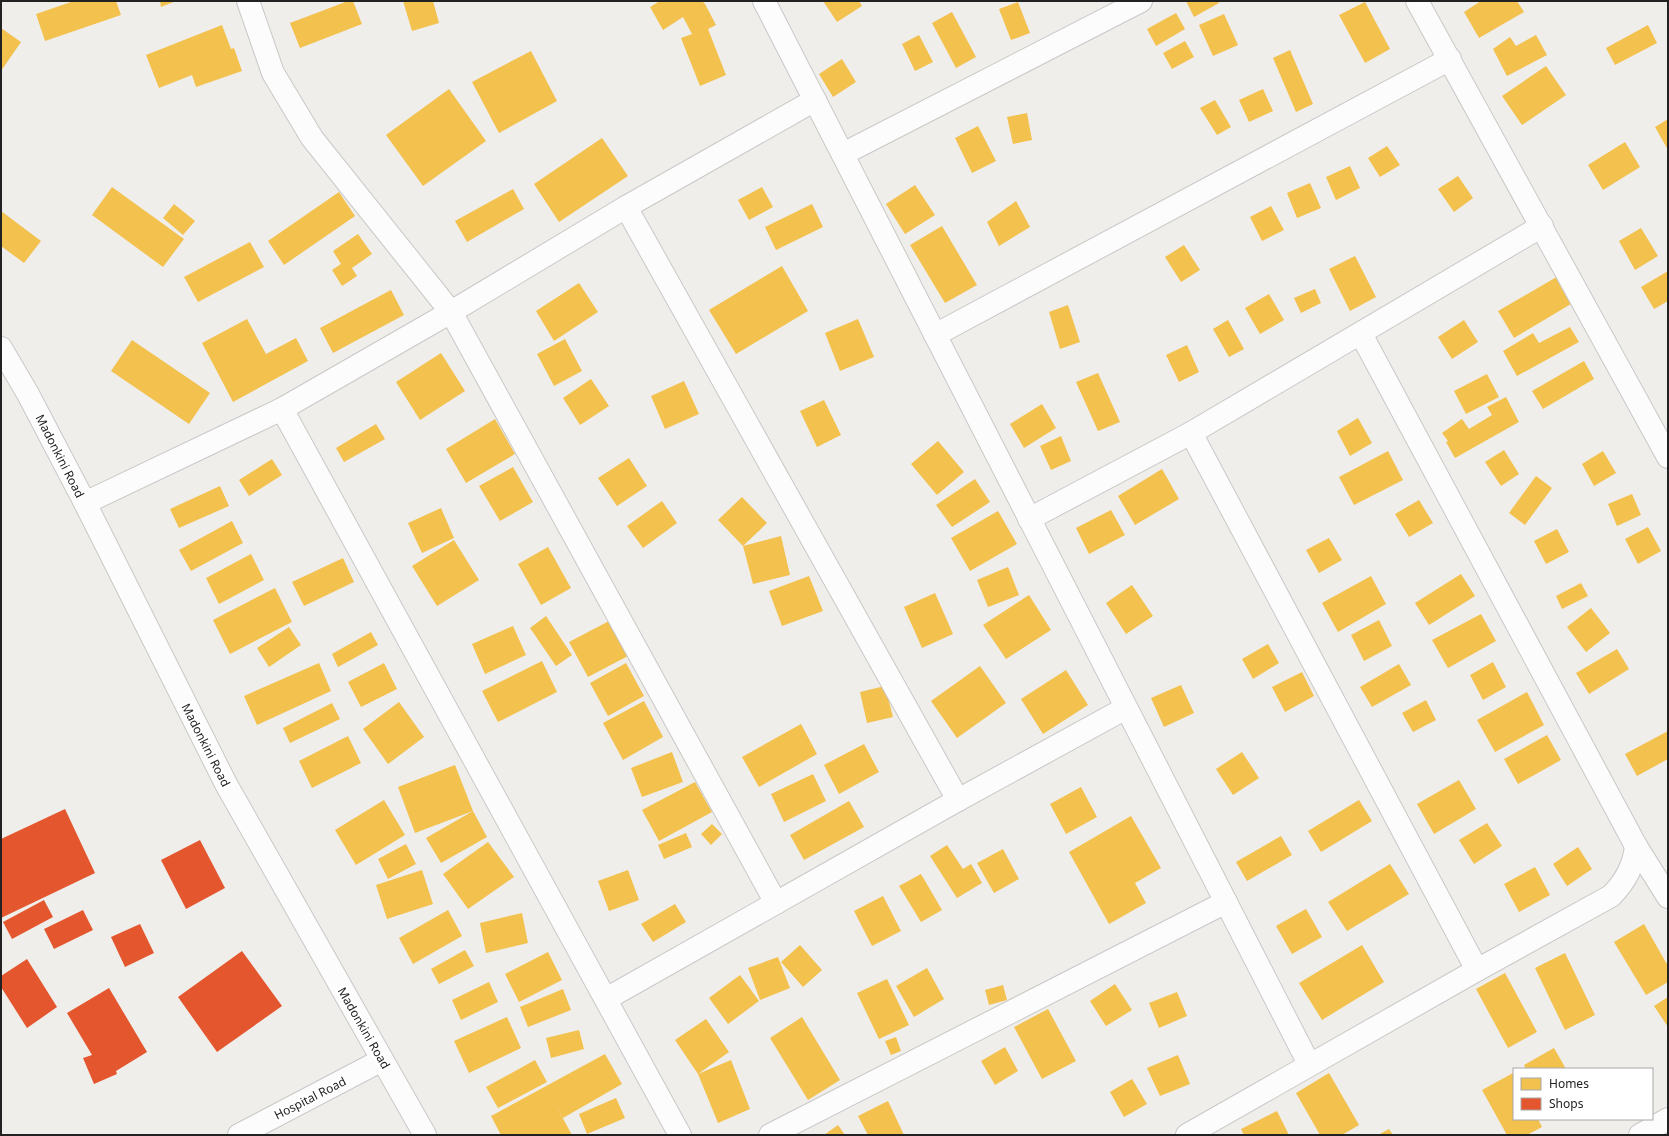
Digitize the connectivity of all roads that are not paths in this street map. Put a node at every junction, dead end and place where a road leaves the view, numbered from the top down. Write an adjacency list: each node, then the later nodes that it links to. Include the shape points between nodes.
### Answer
1 (248, 1): 10 (street, via 273,73 312,138)
2 (764, 1): 6 (street)
3 (1140, 1): 7 (street)
4 (1417, 1): 5 (street)
5 (1450, 59): 9 (street); 12 (street)
6 (815, 100): 7 (street); 8 (street)
7 (843, 154): 12 (street)
8 (626, 207): 10 (street); 20 (street)
9 (1542, 226): 11 (street); 16 (street)
10 (451, 312): 14 (street); 24 (street)
11 (1361, 334): 15 (street); 21 (street)
12 (935, 335): 18 (street)
13 (1, 348): 17 (street, Madonkini Road, via 28,394)
14 (282, 409): 17 (street); 26 (street)
15 (1191, 433): 18 (street); 25 (street)
16 (1668, 457)
17 (84, 503): 27 (street, Madonkini Road, via 226,784)
18 (1029, 519): 19 (street)
19 (1126, 708): 20 (street); 23 (street)
20 (958, 800): 24 (street)
21 (1636, 846): 22 (street); 25 (street, via 1629,873 1611,896)
22 (1668, 897)
23 (1226, 902): 28 (street); 33 (street)
24 (776, 903): 26 (street)
25 (1477, 970): 28 (street)
26 (606, 999): 32 (street)
27 (382, 1060): 30 (street, Hospital Road); 31 (street, Madonkini Road)
28 (1309, 1064): 34 (street)
29 (1668, 1119): 35 (street)
30 (239, 1135)
31 (425, 1135)
32 (680, 1135)
33 (770, 1135)
34 (1187, 1135)
35 (1640, 1135)

